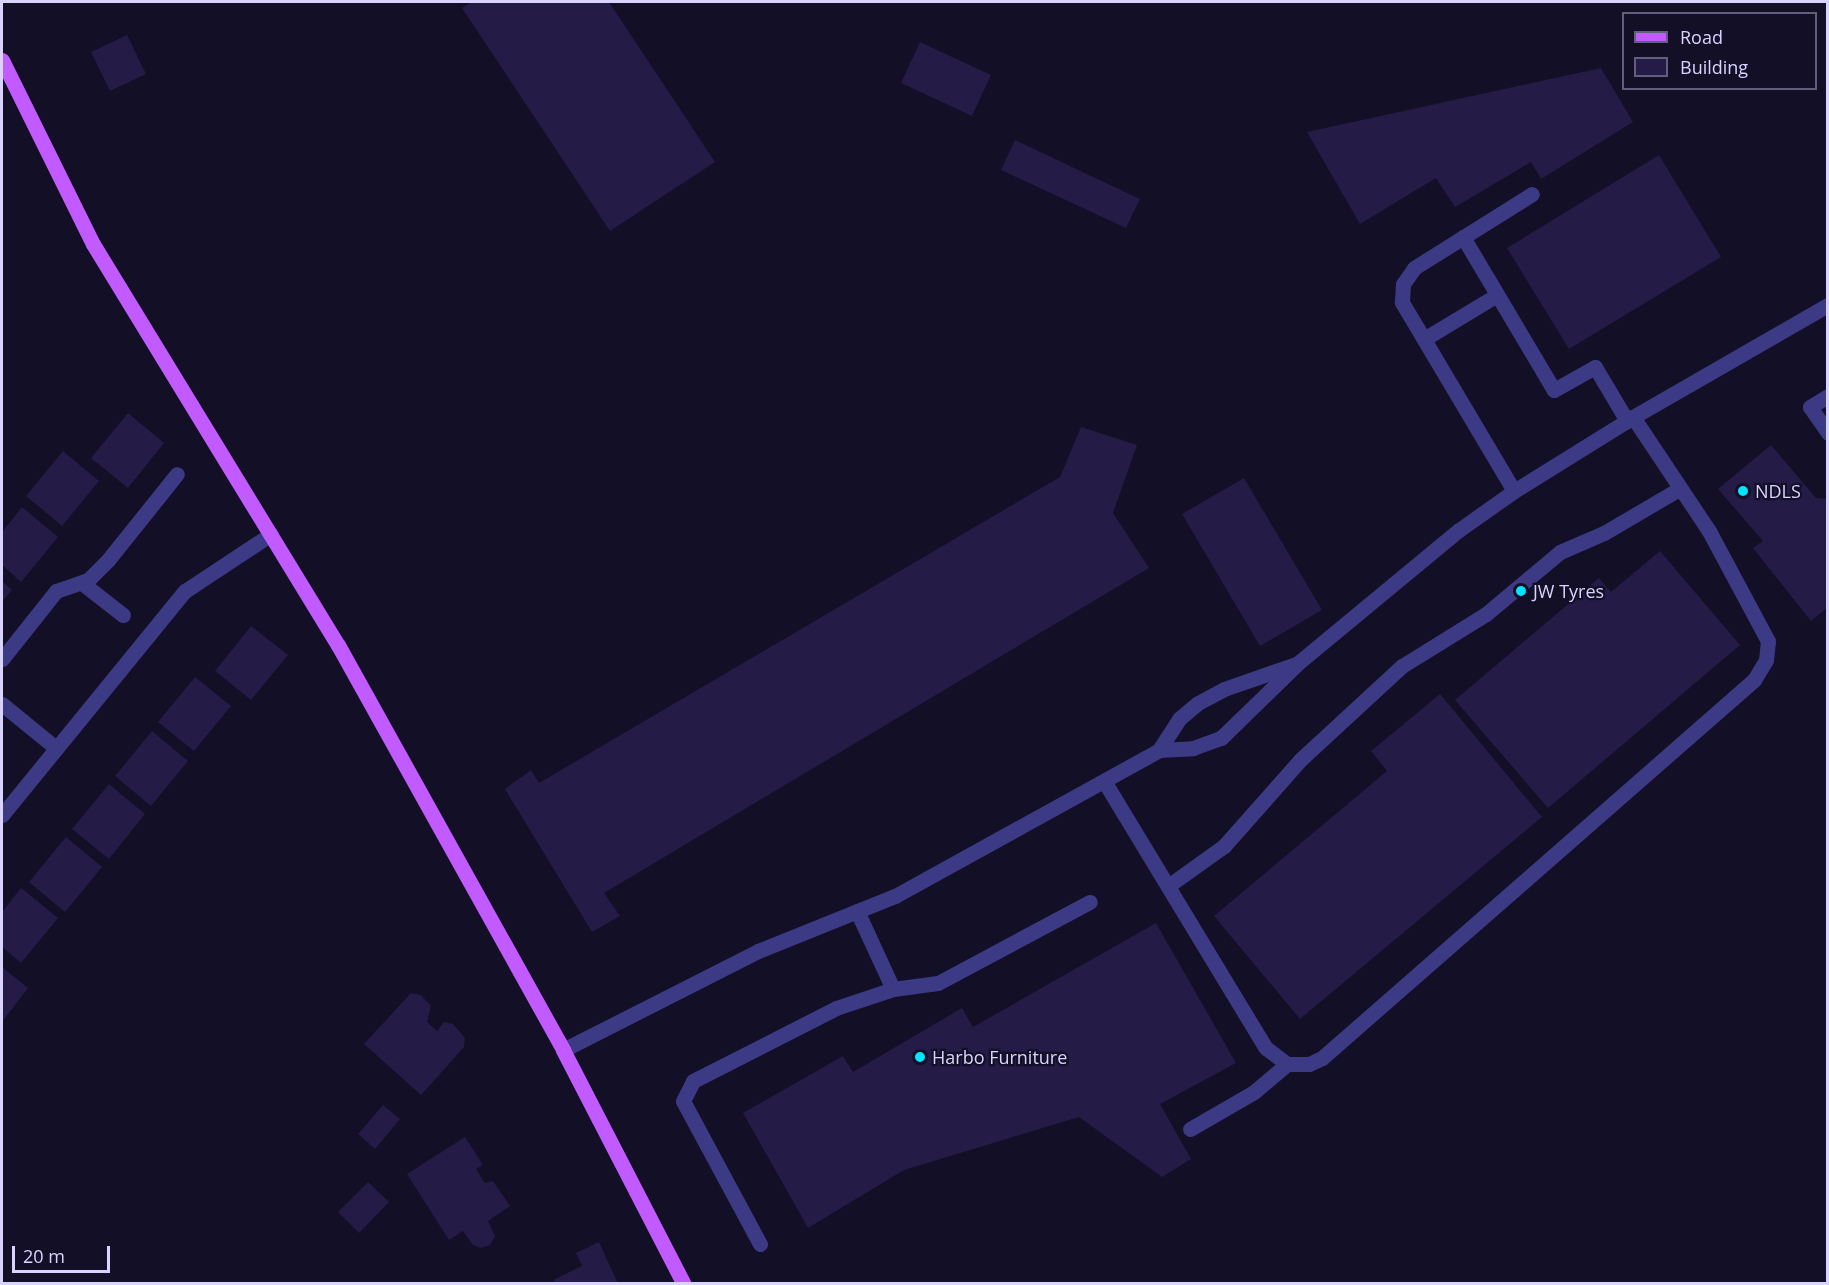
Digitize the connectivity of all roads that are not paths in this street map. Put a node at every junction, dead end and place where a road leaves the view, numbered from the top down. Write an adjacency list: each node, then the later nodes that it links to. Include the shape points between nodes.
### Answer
1 (2, 60): 13 (main road, via 93,244)
2 (1532, 194): 3 (street)
3 (1463, 237): 4 (street); 6 (street, via 1414,268 1403,284 1402,302)
4 (1497, 295): 6 (street); 8 (street, via 1554,390 1595,367)
5 (1826, 310): 8 (street)
6 (1424, 339): 12 (street)
7 (1827, 396): 9 (street, via 1810,407)
8 (1630, 419): 11 (street); 12 (street)
9 (1827, 433)
10 (177, 474): 14 (street, via 108,560)
11 (1678, 489): 23 (street, via 1604,533 1560,552 1486,614 1402,666 1300,759 1224,846); 28 (street, via 1709,531 1768,641 1766,660 1754,680 1322,1058 1309,1064)
12 (1514, 490): 17 (street, via 1404,572)
13 (271, 534): 19 (street, via 185,591); 27 (main road, via 338,645)
14 (82, 583): 15 (street); 16 (street, via 56,591)
15 (123, 615)
16 (2, 659)
17 (1298, 663): 20 (street, via 1224,689 1198,703 1180,718); 20 (street, via 1221,738 1193,748)
18 (2, 704): 19 (street)
19 (56, 748): 22 (street)
20 (1159, 750): 21 (street)
21 (1104, 781): 23 (street); 25 (street, via 894,896)
22 (2, 814)
23 (1168, 886): 28 (street, via 1266,1047)
24 (1090, 902): 26 (street, via 938,983)
25 (857, 911): 26 (street); 27 (street, via 758,951)
26 (893, 989): 30 (street, via 836,1008 693,1082 683,1101)
27 (563, 1050): 31 (main road)
28 (1287, 1064): 29 (street, via 1254,1092)
29 (1190, 1129)
30 (760, 1244)
31 (684, 1284)

